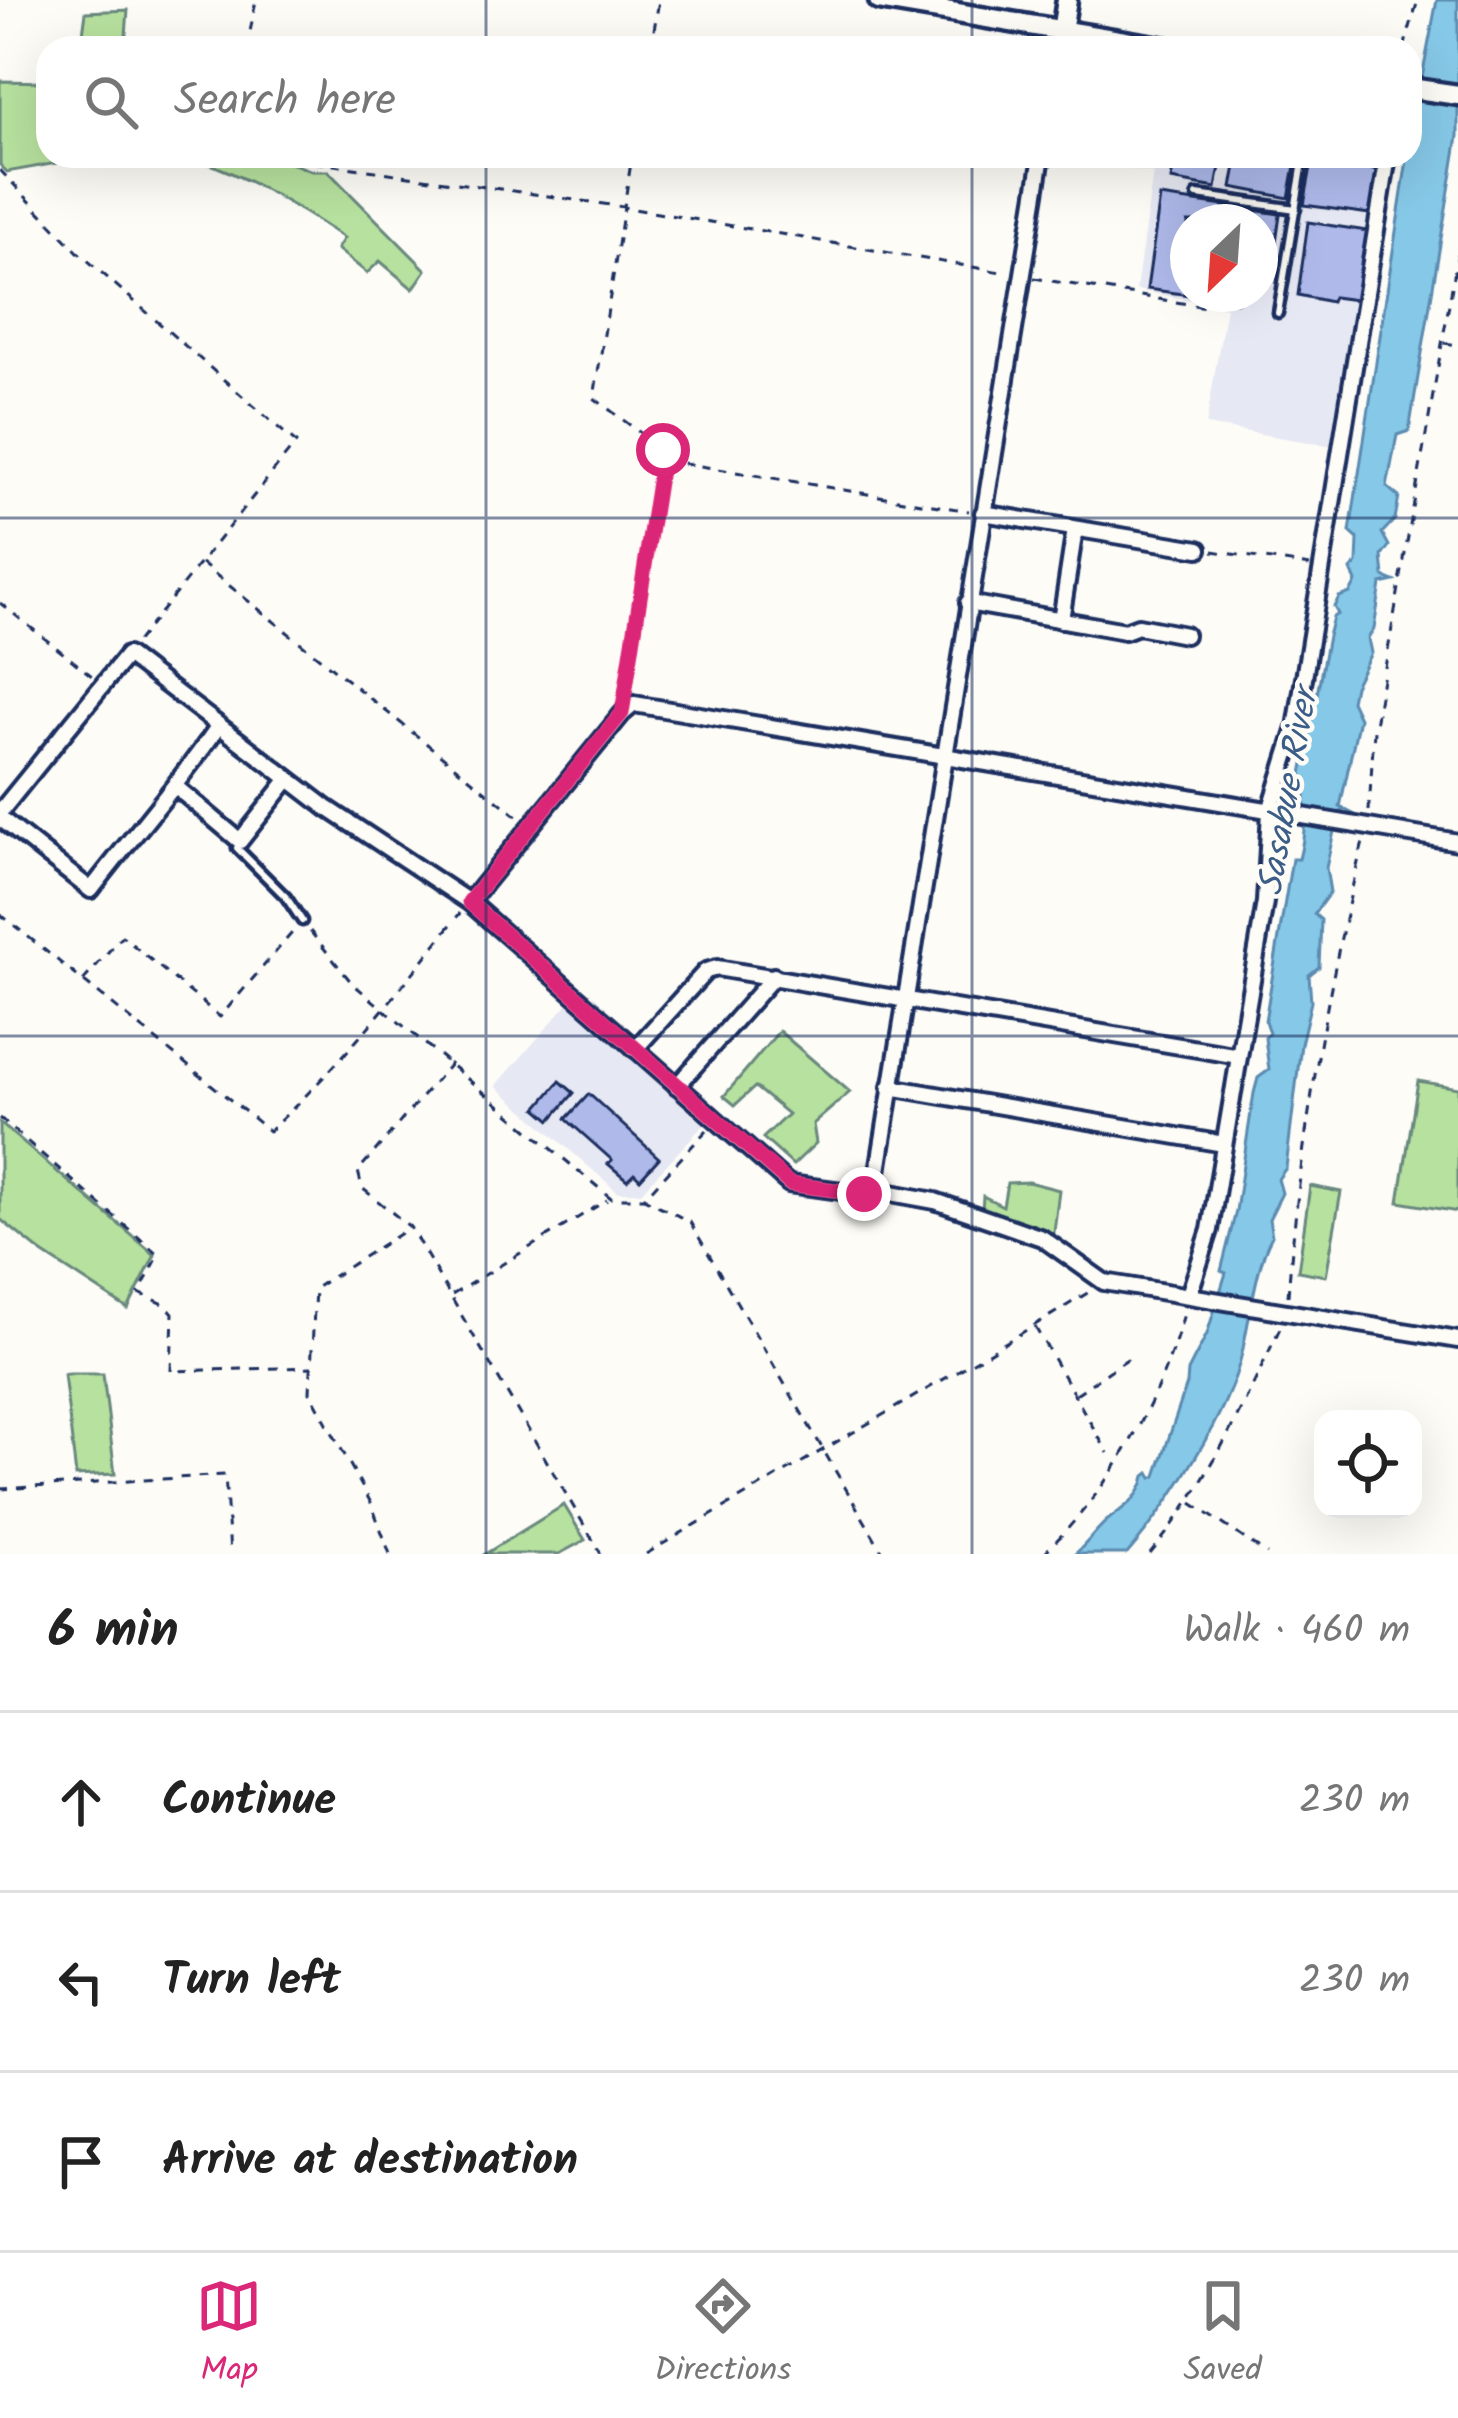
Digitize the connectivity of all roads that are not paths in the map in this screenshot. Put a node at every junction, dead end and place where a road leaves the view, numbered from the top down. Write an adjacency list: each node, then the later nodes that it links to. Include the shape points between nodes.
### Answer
1 (879, 0): 3 (street)
2 (1066, 0): 4 (street)
3 (1046, 36)
4 (1060, 36)
5 (1422, 90): 6 (street)
6 (1458, 95)
7 (1040, 168): 13 (street)
8 (1302, 168): 11 (lane)
9 (1386, 168): 23 (street, via 1296,728)
10 (1197, 195): 11 (lane)
11 (1295, 209): 12 (lane)
12 (1278, 313)
13 (983, 513): 14 (street); 16 (street)
14 (1075, 529): 15 (street); 17 (street)
15 (1199, 549)
16 (968, 603): 17 (street); 20 (street)
17 (1060, 620): 18 (street)
18 (1185, 635)
19 (217, 728): 21 (street); 22 (street); 24 (street, via 127,655)
20 (944, 755): 23 (street); 27 (street, via 634,704); 30 (street)
21 (288, 780): 25 (street); 27 (street)
22 (176, 787): 24 (street, via 91,890); 25 (street)
23 (1274, 812): 26 (street); 32 (street)
24 (0, 815)
25 (240, 841): 28 (lane, via 237,848)
26 (1458, 842)
27 (469, 902): 31 (street)
28 (302, 921)
29 (774, 976): 30 (street); 31 (street, via 706,971); 33 (street)
30 (903, 997): 32 (street); 34 (street)
31 (635, 1049): 33 (street)
32 (1239, 1056): 35 (street)
33 (677, 1086): 36 (street, via 790,1184)
34 (890, 1087): 35 (street); 36 (street)
35 (1224, 1144): 37 (street)
36 (875, 1190): 37 (street, via 935,1201 1042,1238 1104,1282)
37 (1189, 1295): 38 (street)
38 (1458, 1340)

